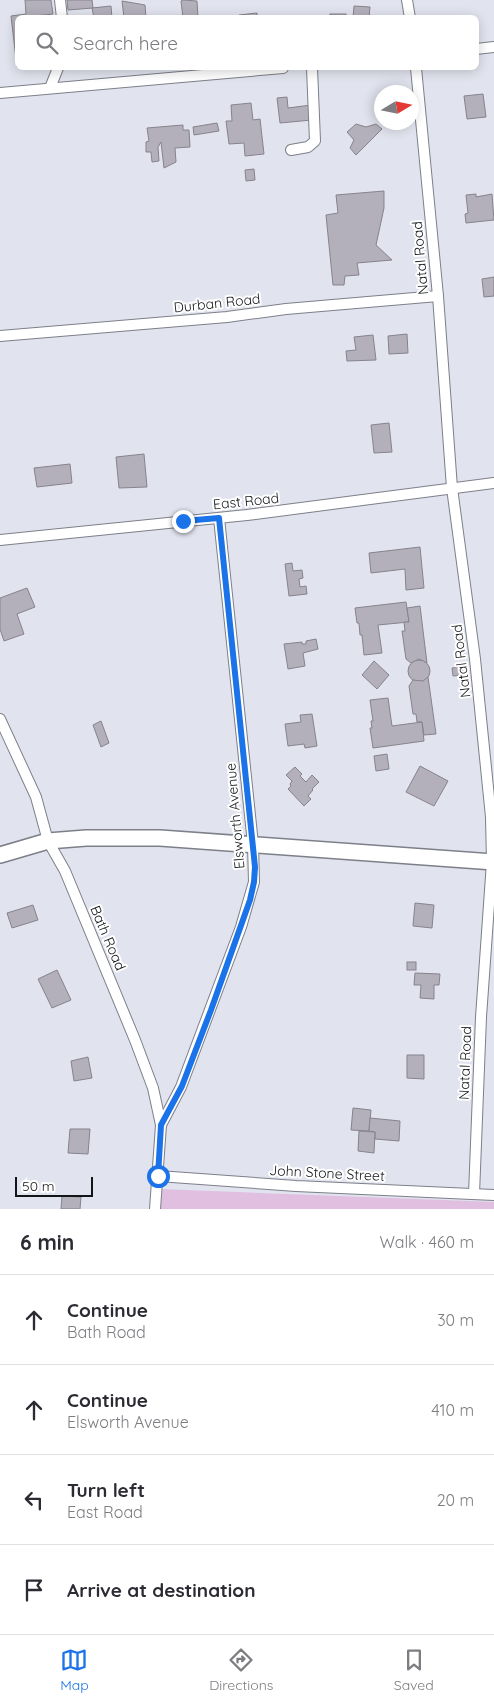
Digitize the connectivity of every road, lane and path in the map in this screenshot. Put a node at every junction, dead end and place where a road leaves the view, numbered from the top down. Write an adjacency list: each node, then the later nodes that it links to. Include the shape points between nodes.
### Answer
1 (60, 0): 3 (street)
2 (407, 0): 4 (street)
3 (62, 15)
4 (410, 15)
5 (494, 47): 6 (street)
6 (479, 49)
7 (57, 70): 11 (street)
8 (260, 70): 11 (street)
9 (312, 70): 13 (street, via 315,141 308,147)
10 (416, 70): 14 (street, Natal Road)
11 (50, 88): 12 (street)
12 (0, 93)
13 (291, 150)
14 (438, 296): 15 (street, Durban Road); 17 (street, Natal Road)
15 (0, 336)
16 (494, 483): 17 (street, East Road)
17 (452, 488): 18 (street, East Road); 24 (street, Natal Road, via 478,680)
18 (219, 518): 19 (street, East Road); 22 (street, Elsworth Avenue)
19 (0, 540)
20 (0, 719): 21 (street, Bath Road, via 36,797)
21 (48, 841): 22 (highway, via 127,837); 23 (highway); 25 (street, Bath Road, via 65,871 136,1040 153,1088)
22 (253, 844): 24 (highway); 25 (street, Elsworth Avenue, via 254,882 241,928 182,1086)
23 (0, 855)
24 (493, 862): 27 (street, Natal Road, via 481,1017)
25 (161, 1125): 26 (street, Bath Road)
26 (158, 1176): 27 (street, John Stone Street); 29 (street, Bath Road)
27 (474, 1194): 28 (street, John Stone Street)
28 (494, 1195)
29 (155, 1209)

